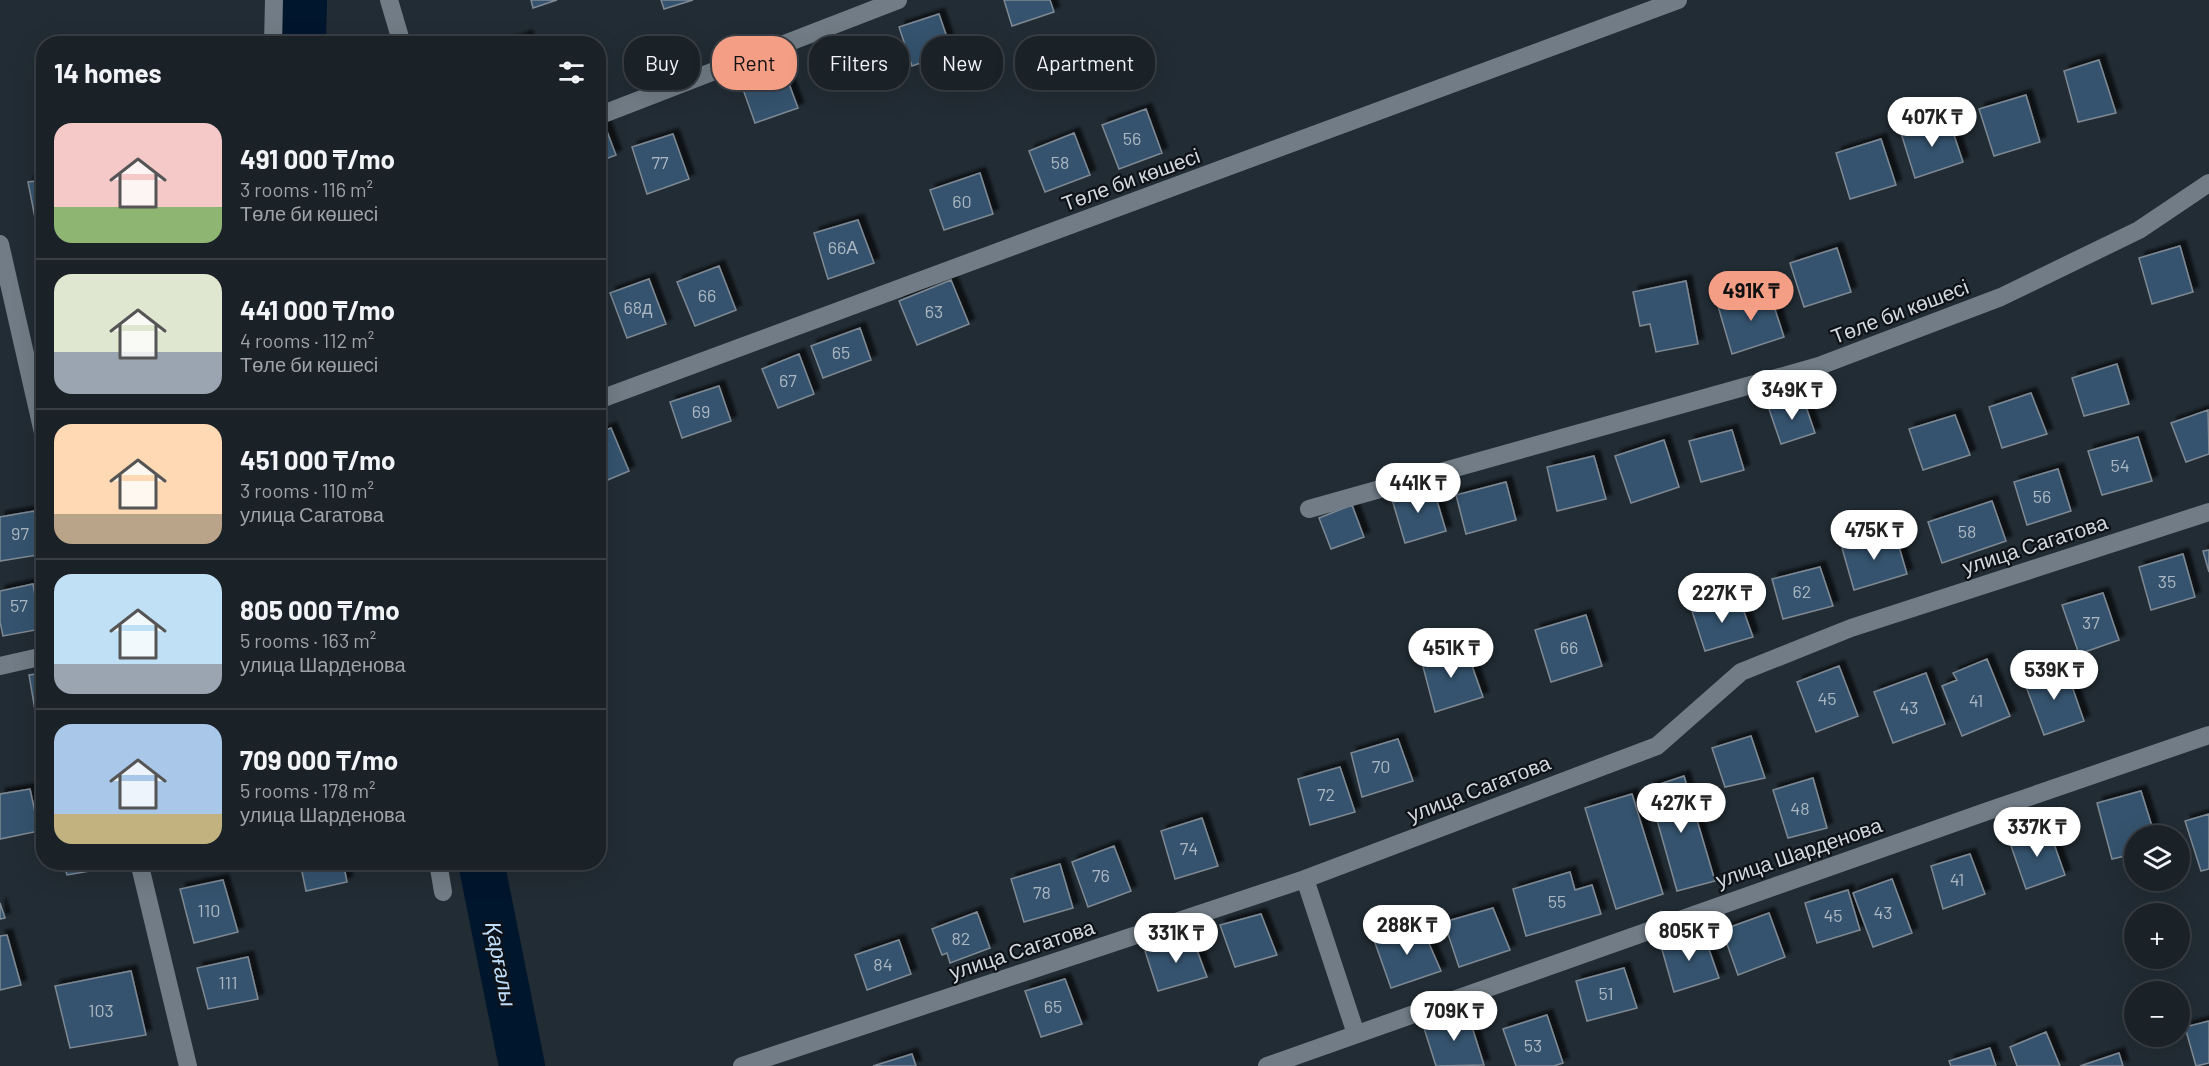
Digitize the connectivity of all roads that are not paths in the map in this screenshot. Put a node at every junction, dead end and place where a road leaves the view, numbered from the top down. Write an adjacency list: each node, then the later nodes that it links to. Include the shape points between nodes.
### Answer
1 (274, 0): 5 (street)
2 (389, 0): 6 (street)
3 (898, 0): 7 (street)
4 (1678, 0): 10 (street, Төле би көшесі)
5 (273, 36)
6 (400, 36)
7 (606, 113)
8 (2209, 183): 12 (street, Төле би көшесі, via 2139,230 2001,297 1819,366)
9 (0, 244): 11 (street)
10 (606, 397)
11 (36, 402)
12 (1309, 509)
13 (2209, 512): 19 (street, улица Сагатова, via 1851,628 1741,672 1658,746)
14 (36, 658): 15 (street)
15 (0, 666)
16 (2209, 735): 21 (street, улица Шарденова)
17 (141, 870): 22 (street)
18 (439, 870): 20 (street)
19 (1305, 879): 21 (street); 23 (street, улица Сагатова)
20 (443, 892)
21 (1356, 1034): 24 (street, улица Шарденова)
22 (188, 1066)
23 (742, 1066)
24 (1267, 1066)

